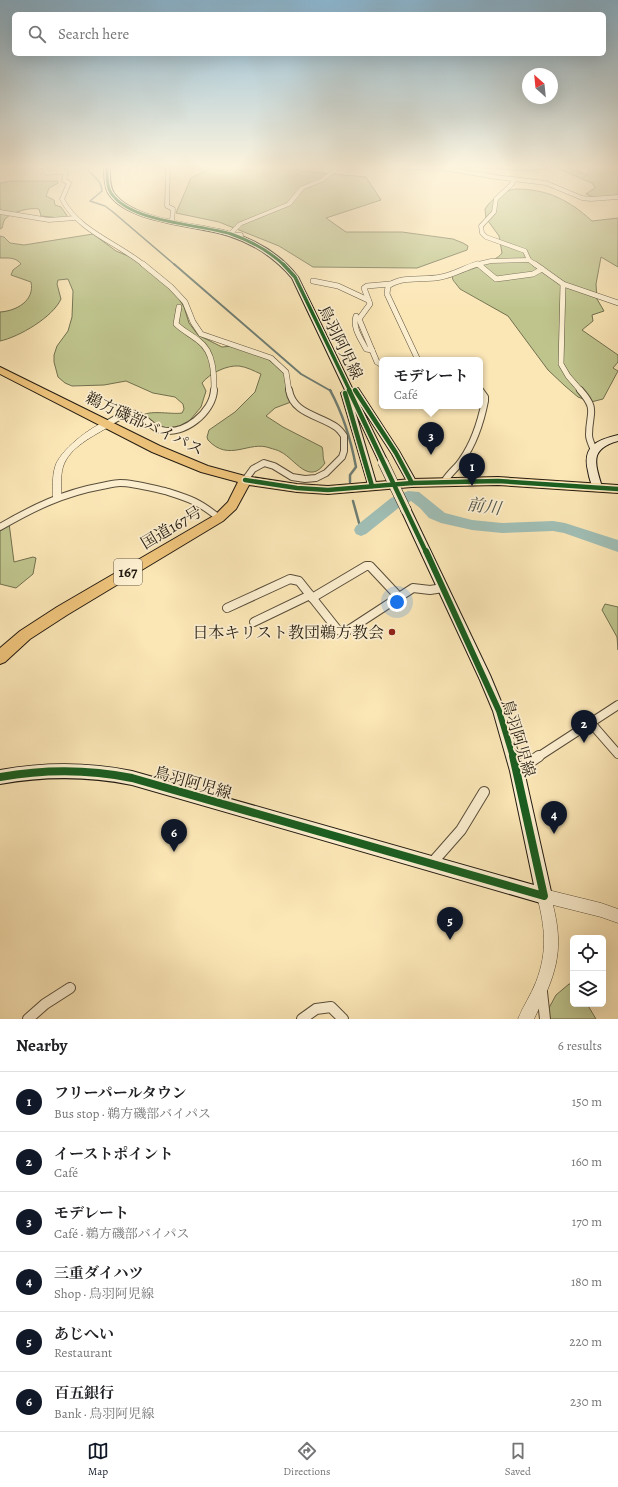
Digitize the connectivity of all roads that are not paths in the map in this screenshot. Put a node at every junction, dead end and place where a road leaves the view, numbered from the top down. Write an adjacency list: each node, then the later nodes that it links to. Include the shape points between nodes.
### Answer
1 (9, 214): 7 (street, via 42,219)
2 (71, 214): 7 (street)
3 (144, 214): 8 (main road, 鳥羽阿児線)
4 (173, 214): 8 (street)
5 (266, 214): 9 (street, via 240,224)
6 (493, 214): 11 (street, via 481,226 482,233 486,237 525,251)
7 (75, 218): 30 (street, via 133,256 171,287 185,302 201,334 265,356 278,364 286,372 290,397 299,409 337,426 344,436 344,454 322,478 292,477 274,465 267,464 254,466)
8 (172, 221): 9 (main road, 鳥羽阿児線)
9 (230, 234): 10 (street); 22 (main road, 鳥羽阿児線, via 274,256 295,277)
10 (241, 235)
11 (529, 260): 12 (street); 13 (street)
12 (478, 264): 13 (street, via 496,279 533,274); 15 (street, via 451,275 408,279)
13 (542, 269): 16 (street)
14 (313, 281): 17 (street, via 338,286)
15 (390, 284): 17 (street, via 365,287 363,290); 20 (street, via 387,294)
16 (562, 284): 18 (street); 29 (street, via 561,364 589,400 592,413 589,436)
17 (368, 300): 21 (street, via 370,304 364,312 359,313 354,322 366,349 372,350)
18 (618, 303)
19 (179, 307): 27 (street, via 176,324 203,344 209,353 213,373 212,404 187,427 178,431 165,431 151,425 139,415 131,414 122,415)
20 (417, 357)
21 (379, 363)
22 (337, 364): 32 (main road, via 396,453); 33 (main road); 39 (main road, 鳥羽阿児線, bridge)
23 (0, 370): 27 (highway, 鵜方磯部バイパス)
24 (483, 394): 25 (street)
25 (483, 407)
26 (482, 409): 31 (street, via 462,461 448,473)
27 (107, 424): 30 (highway, 鵜方磯部バイパス, via 184,461); 36 (street, via 64,457 59,468)
28 (618, 438): 29 (main road, via 597,445)
29 (594, 450): 34 (main road, via 590,463)
30 (245, 480): 33 (highway, 鵜方磯部バイパス, via 328,490); 37 (highway, 国道167号 / 167, via 234,504)
31 (444, 482): 32 (highway, 鵜方磯部バイパス); 34 (highway, 鵜方磯部バイパス, via 498,481)
32 (412, 483): 33 (highway, 鵜方磯部バイパス)
33 (372, 486)
34 (597, 487): 35 (highway, 鵜方磯部バイパス)
35 (618, 489)
36 (57, 498): 37 (street, via 108,484 134,484 192,499); 38 (street)
37 (220, 518): 44 (highway, 国道167号 / 167, via 62,611 25,635)
38 (0, 526)
39 (443, 588): 40 (street, via 413,588); 48 (main road, 鳥羽阿児線, via 499,711)
40 (399, 596): 41 (street, via 370,566 366,566); 41 (street, via 342,632 337,630)
41 (311, 597): 42 (street, via 299,581 290,579); 43 (street)
42 (227, 608)
43 (254, 622)
44 (0, 657)
45 (618, 705): 46 (street)
46 (590, 722): 47 (street); 48 (street)
47 (618, 754)
48 (517, 771): 52 (main road, 鳥羽阿児線)
49 (0, 777): 51 (main road, 鳥羽阿児線, via 38,771 118,775)
50 (484, 792): 51 (street, via 451,845)
51 (432, 864): 52 (main road, 鳥羽阿児線)
52 (544, 896): 53 (street); 55 (street, via 552,946)
53 (618, 916)
54 (70, 988): 56 (street)
55 (541, 988): 59 (street); 60 (street)
56 (28, 1019)
57 (302, 1019): 58 (street, via 316,1009 331,1007)
58 (343, 1019)
59 (526, 1019)
60 (545, 1019)

